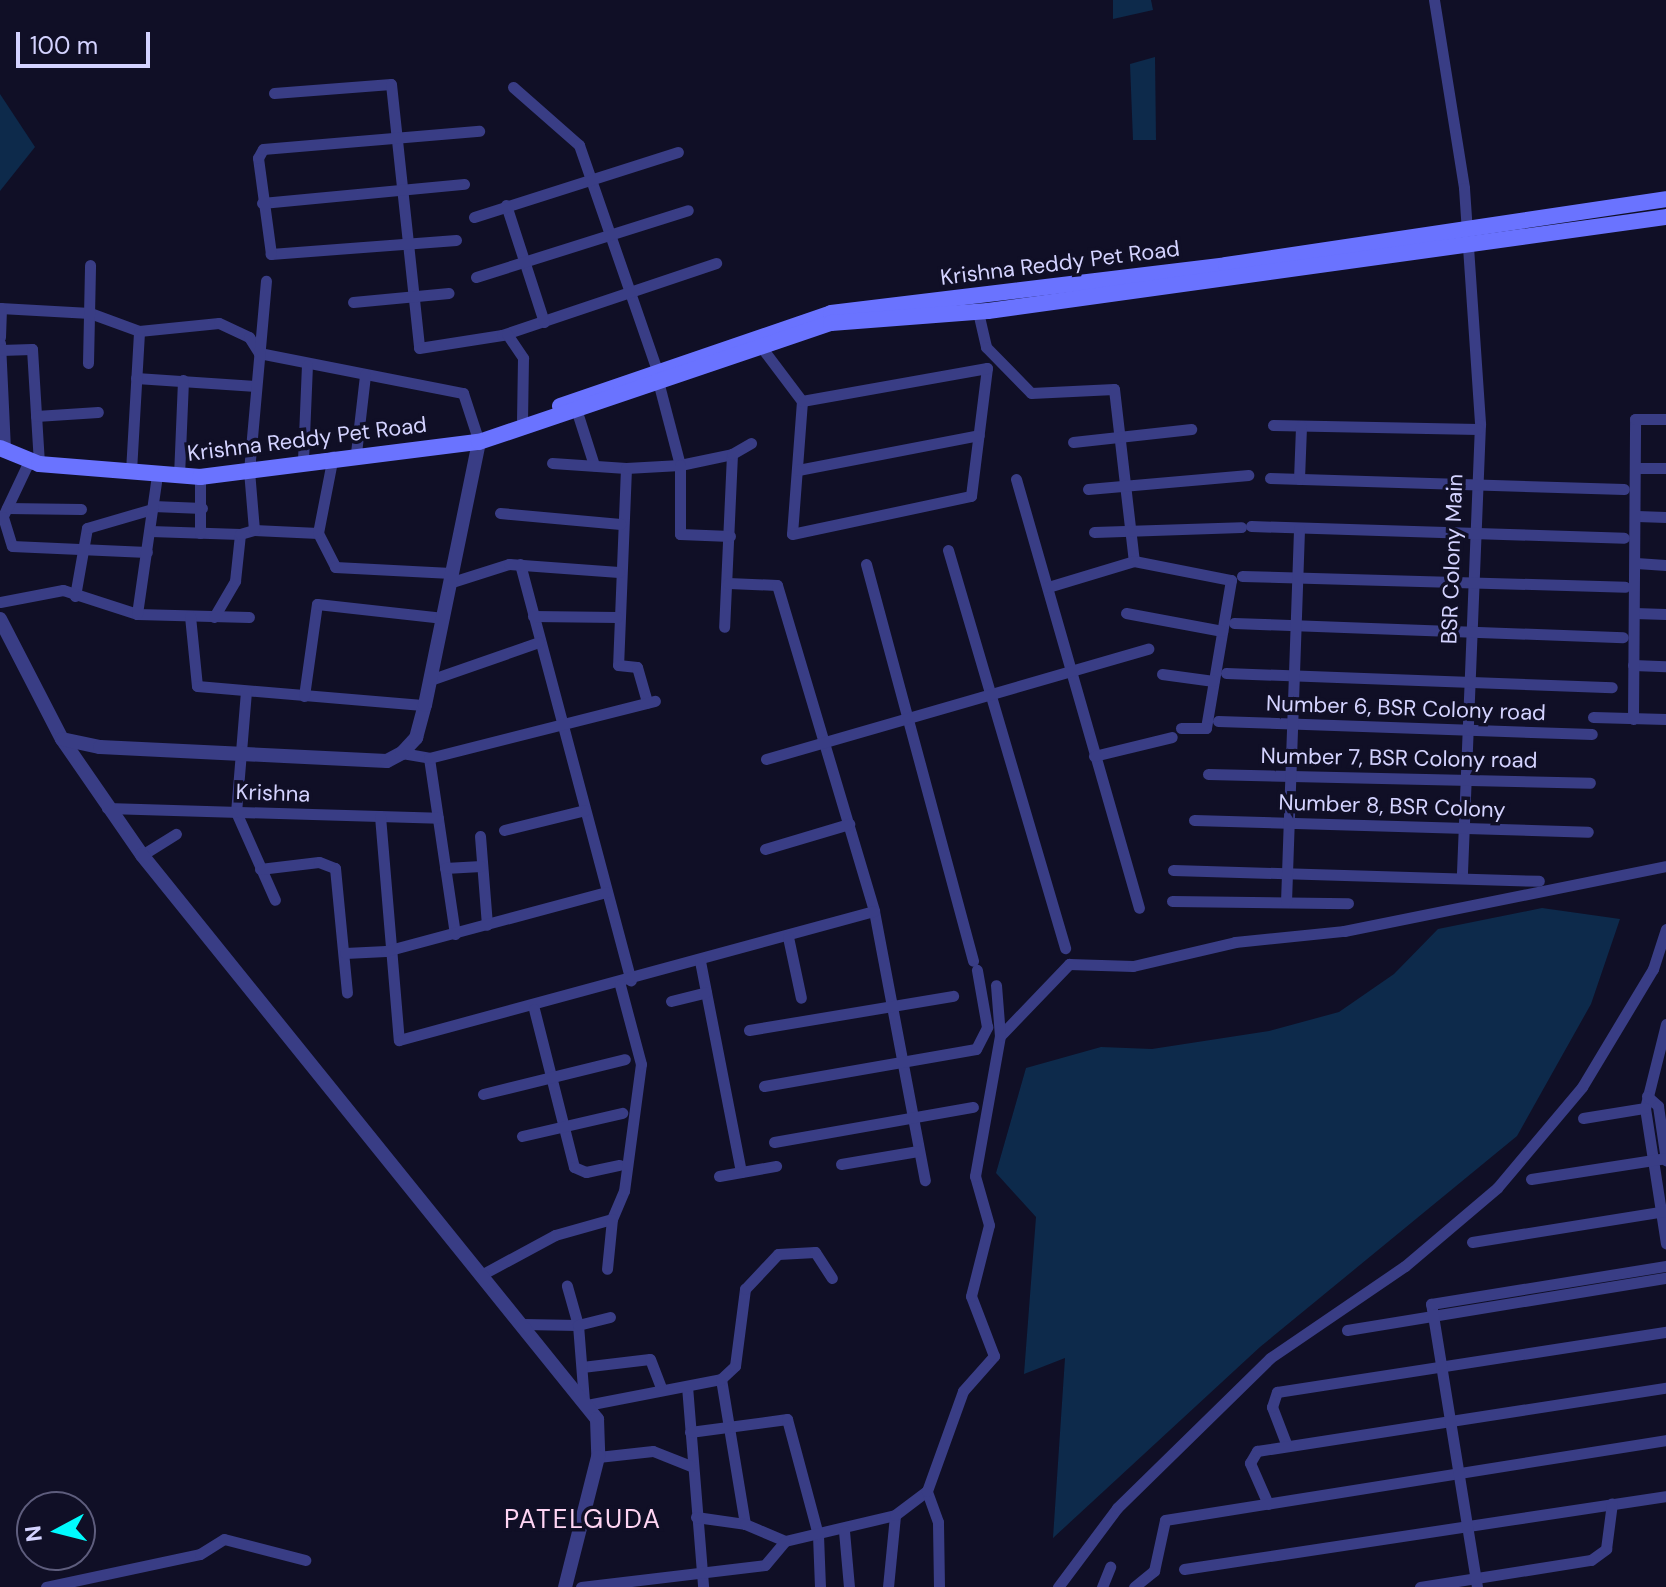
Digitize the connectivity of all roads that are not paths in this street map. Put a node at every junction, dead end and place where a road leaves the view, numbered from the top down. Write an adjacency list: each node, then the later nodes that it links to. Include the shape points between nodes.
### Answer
1 (1434, 0): 16 (street, BSR Colony Main)
2 (513, 87): 7 (street, via 574,138)
3 (274, 93): 5 (street, via 387,83)
4 (479, 131): 5 (street)
5 (397, 136): 9 (street); 11 (street, via 263,149 257,163)
6 (678, 152): 7 (street)
7 (590, 177): 12 (street); 17 (street)
8 (464, 184): 9 (street)
9 (401, 189): 11 (street); 19 (street)
10 (1666, 199): 16 (main road, Krishna Reddy Pet Road)
11 (262, 203): 19 (street, via 271,254)
12 (506, 205): 14 (street); 20 (street)
13 (688, 210): 17 (street)
14 (474, 217)
15 (1666, 217): 16 (main road, Krishna Reddy Pet Road)
16 (1468, 234): 30 (main road, Krishna Reddy Pet Road); 43 (main road, Krishna Reddy Pet Road, via 831,313); 55 (street, BSR Colony Main)
17 (610, 235): 20 (street); 26 (street)
18 (456, 240): 19 (street)
19 (405, 245): 27 (street)
20 (525, 261): 23 (street); 32 (street)
21 (716, 263): 26 (street)
22 (90, 265): 31 (street)
23 (476, 277)
24 (266, 281): 38 (street)
25 (449, 293): 27 (street)
26 (630, 293): 32 (street); 43 (street)
27 (410, 296): 28 (street); 34 (street, via 419,348)
28 (353, 302)
29 (1, 308): 31 (street); 35 (street)
30 (978, 312): 36 (main road, Krishna Reddy Pet Road, via 831,323); 57 (street, via 986,347 1031,393 1114,389)
31 (90, 313): 33 (street); 39 (street)
32 (544, 322): 34 (street)
33 (139, 331): 38 (street, via 219,323 249,337); 42 (street)
34 (507, 334): 50 (street, via 523,358)
35 (0, 340): 37 (street)
36 (762, 348): 43 (main road, Krishna Reddy Pet Road); 46 (street)
37 (0, 350): 49 (street, via 32,349); 61 (street)
38 (259, 353): 40 (street); 45 (street)
39 (88, 363)
40 (307, 365): 41 (street); 65 (street)
41 (365, 375): 58 (street, via 463,393); 62 (street)
42 (136, 378): 44 (street); 74 (street)
43 (658, 379): 48 (main road, Krishna Reddy Pet Road); 50 (main road, Krishna Reddy Pet Road); 69 (street)
44 (183, 380): 45 (street); 78 (street)
45 (256, 386): 75 (street)
46 (802, 401): 56 (street, via 982,367 988,373); 73 (street)
47 (98, 412): 49 (street)
48 (577, 412): 58 (main road, Krishna Reddy Pet Road); 68 (street)
49 (36, 416): 66 (street)
50 (522, 419): 58 (main road, Krishna Reddy Pet Road)
51 (1666, 419): 71 (street, via 1635,419)
52 (1273, 425): 53 (street)
53 (1301, 426): 55 (street); 82 (street)
54 (1191, 429): 57 (street)
55 (1478, 429): 83 (street, BSR Colony Main)
56 (979, 435): 73 (street); 73 (street, via 964,503 799,536 791,528)
57 (1119, 436): 59 (street); 84 (street)
58 (479, 442): 62 (main road, Krishna Reddy Pet Road); 117 (street)
59 (1073, 442)
60 (751, 443): 63 (street)
61 (2, 449): 66 (main road, Krishna Reddy Pet Road)
62 (356, 453): 64 (main road, Krishna Reddy Pet Road)
63 (732, 454): 69 (street); 104 (street)
64 (333, 456): 65 (main road, Krishna Reddy Pet Road); 101 (street)
65 (303, 460): 75 (main road, Krishna Reddy Pet Road)
66 (34, 461): 74 (main road, Krishna Reddy Pet Road); 91 (street)
67 (552, 463): 68 (street)
68 (594, 465): 70 (street)
69 (680, 465): 70 (street); 104 (street, via 680,534)
70 (626, 468): 94 (street)
71 (1636, 468): 72 (street); 92 (street)
72 (1666, 468)
73 (798, 470)
74 (131, 471): 76 (main road, Krishna Reddy Pet Road)
75 (249, 471): 79 (main road, Krishna Reddy Pet Road); 97 (street)
76 (157, 475): 78 (main road, Krishna Reddy Pet Road); 87 (street)
77 (1248, 475): 84 (street)
78 (179, 476): 79 (main road, Krishna Reddy Pet Road)
79 (200, 477): 88 (street)
80 (1270, 478): 82 (street)
81 (1016, 479): 120 (street)
82 (1299, 479): 83 (street)
83 (1474, 484): 86 (street); 102 (street, BSR Colony Main)
84 (1125, 485): 85 (street); 95 (street)
85 (1088, 489)
86 (1624, 489)
87 (153, 508): 88 (street); 98 (street); 106 (street, via 94,520)
88 (202, 508): 100 (street)
89 (81, 509): 91 (street)
90 (500, 513): 94 (street)
91 (3, 516): 106 (street, via 12,546)
92 (1637, 516): 93 (street); 110 (street)
93 (1666, 517)
94 (621, 524): 114 (street)
95 (1130, 527): 96 (street); 99 (street); 109 (street)
96 (1299, 528): 102 (street); 116 (street)
97 (254, 530): 101 (street); 103 (street)
98 (150, 531): 100 (street); 108 (street)
99 (1094, 532)
100 (200, 533): 103 (street)
101 (318, 533): 117 (street, via 335,567)
102 (1472, 533): 105 (street); 119 (street, BSR Colony Main)
103 (240, 534): 130 (street, via 235,581)
104 (730, 536): 118 (street)
105 (1624, 538)
106 (87, 547): 108 (street); 122 (street)
107 (948, 550): 154 (street)
108 (147, 552): 126 (street)
109 (1134, 561): 120 (street); 138 (street, via 1229,578)
110 (1636, 563): 113 (street); 125 (street)
111 (520, 564): 114 (street); 117 (street); 129 (street)
112 (866, 564): 158 (street)
113 (1666, 565)
114 (619, 572): 132 (street)
115 (1242, 576): 116 (street)
116 (1296, 577): 119 (street); 136 (street)
117 (450, 578): 133 (street)
118 (728, 583): 137 (street); 167 (street, via 777,585)
119 (1472, 583): 121 (street); 139 (street, BSR Colony Main)
120 (1048, 587): 145 (street)
121 (1625, 587)
122 (75, 596): 123 (street, via 19,593); 126 (street)
123 (0, 602)
124 (1126, 613): 138 (street)
125 (1634, 613): 127 (street); 143 (street)
126 (137, 614): 128 (street)
127 (1666, 614)
128 (190, 616): 130 (street); 153 (street, via 197,686)
129 (533, 616): 132 (street); 141 (street)
130 (214, 617): 131 (street)
131 (249, 617)
132 (617, 617): 163 (street, via 618,665 637,667 651,702)
133 (443, 618): 149 (street); 155 (street, via 317,604)
134 (0, 619): 166 (street)
135 (1234, 623): 136 (street)
136 (1294, 625): 139 (street); 148 (street)
137 (724, 627)
138 (1222, 631): 150 (street)
139 (1470, 632): 140 (street); 151 (street, BSR Colony Main)
140 (1623, 637)
141 (539, 642): 149 (street); 163 (street)
142 (1148, 649): 145 (street)
143 (1633, 665): 144 (street); 159 (street)
144 (1666, 666)
145 (1069, 670): 154 (street); 171 (street)
146 (1226, 673): 148 (street)
147 (1162, 674): 150 (street)
148 (1292, 674): 151 (street); 162 (street)
149 (430, 680): 156 (street)
150 (1214, 681): 171 (street, via 1206,728)
151 (1468, 681): 152 (street); 164 (street, BSR Colony Main)
152 (1612, 687)
153 (246, 691): 155 (street); 169 (street)
154 (987, 694): 158 (street); 213 (street)
155 (304, 696): 156 (street)
156 (425, 705): 170 (street, via 416,738)
157 (1593, 717): 159 (street)
158 (903, 718): 167 (street); 231 (street, via 975,965 984,1043)
159 (1633, 719): 160 (street)
160 (1666, 719)
161 (1218, 721): 162 (street, Number 6, BSR Colony road)
162 (1290, 723): 164 (street, Number 6, BSR Colony road); 175 (street)
163 (562, 724): 172 (street); 180 (street)
164 (1466, 730): 165 (street, Number 6, BSR Colony road); 177 (street, BSR Colony Main)
165 (1592, 734)
166 (62, 739): 168 (street); 176 (street)
167 (825, 739): 173 (street); 186 (street)
168 (90, 746): 169 (street); 176 (street)
169 (238, 753): 170 (street, via 387,761); 181 (street)
170 (402, 753): 172 (street)
171 (1094, 756): 207 (street)
172 (429, 758): 183 (street)
173 (766, 759)
174 (1208, 774): 175 (street, Number 7, BSR Colony road)
175 (1289, 775): 177 (street, Number 7, BSR Colony road); 185 (street)
176 (85, 777): 179 (street)
177 (1465, 780): 178 (street, Number 7, BSR Colony road); 187 (street, BSR Colony Main)
178 (1590, 783)
179 (107, 808): 181 (street, Krishna); 193 (street)
180 (585, 810): 188 (street); 202 (street)
181 (236, 812): 182 (street, Krishna); 197 (street)
182 (380, 816): 183 (street, Krishna); 214 (street)
183 (438, 818): 196 (street)
184 (1194, 820): 185 (street, Number 8, BSR Colony)
185 (1287, 823): 187 (street, Number 8, BSR Colony); 199 (street)
186 (849, 824): 192 (street); 208 (street)
187 (1464, 828): 189 (street, Number 8, BSR Colony); 200 (street, BSR Colony Main)
188 (504, 830)
189 (1588, 832)
190 (176, 834): 193 (street)
191 (480, 836): 194 (street)
192 (765, 849)
193 (142, 855): 259 (street)
194 (481, 866): 196 (street); 209 (street)
195 (1666, 866): 228 (street, via 1344,931 1235,942 1133,966 1069,964)
196 (445, 868): 211 (street)
197 (260, 869): 203 (street); 215 (street, via 319,862 335,868)
198 (1173, 870): 199 (street)
199 (1286, 873): 200 (street); 205 (street)
200 (1462, 878): 201 (street)
201 (1539, 881)
202 (606, 892): 209 (street); 217 (street)
203 (275, 900)
204 (1172, 901): 205 (street)
205 (1286, 902): 206 (street)
206 (1348, 903)
207 (1139, 908)
208 (874, 911): 212 (street); 224 (street)
209 (487, 925): 211 (street)
210 (1666, 929): 308 (street, via 1653,969 1582,1087 1497,1188 1405,1266 1270,1358 1117,1508)
211 (455, 934): 214 (street)
212 (788, 937): 216 (street); 222 (street)
213 (1065, 948)
214 (386, 951): 215 (street); 225 (street, via 399,1040)
215 (345, 953): 219 (street)
216 (700, 961): 217 (street); 220 (street)
217 (625, 982): 225 (street); 254 (street, via 641,1064 624,1191)
218 (996, 985): 228 (street)
219 (347, 992)
220 (706, 992): 223 (street); 249 (street)
221 (953, 996): 224 (street)
222 (801, 998)
223 (671, 1001)
224 (895, 1006): 227 (street); 231 (street)
225 (534, 1009): 232 (street)
226 (1666, 1024): 229 (street)
227 (749, 1030)
228 (1000, 1036): 284 (street, via 975,1176 989,1225 971,1296 994,1356 963,1391)
229 (1662, 1047): 235 (street)
230 (625, 1059): 232 (street)
231 (903, 1060): 233 (street); 240 (street)
232 (552, 1078): 234 (street); 241 (street)
233 (764, 1086)
234 (483, 1094)
235 (1646, 1102): 236 (street); 239 (street); 245 (street)
236 (1662, 1105): 245 (street)
237 (973, 1107): 240 (street)
238 (622, 1113): 241 (street)
239 (1583, 1118)
240 (911, 1119): 243 (street); 244 (street)
241 (564, 1127): 242 (street); 247 (street, via 579,1171)
242 (522, 1136)
243 (774, 1142)
244 (918, 1151): 246 (street); 252 (street)
245 (1663, 1159): 251 (street); 253 (street)
246 (841, 1164)
247 (619, 1165)
248 (776, 1166): 249 (street)
249 (741, 1172): 250 (street)
250 (719, 1176)
251 (1531, 1179)
252 (925, 1180)
253 (1664, 1212): 255 (street); 256 (street)
254 (612, 1219): 258 (street); 259 (street, via 555,1235)
255 (1472, 1242)
256 (1666, 1243)
257 (1666, 1266): 263 (street, via 1431,1304)
258 (607, 1269)
259 (481, 1275): 265 (street)
260 (832, 1278): 271 (street, via 815,1252 800,1249 758,1270 745,1289 735,1366)
261 (1666, 1278): 263 (street)
262 (567, 1286): 266 (street)
263 (1433, 1313): 267 (street); 270 (street)
264 (610, 1317): 266 (street)
265 (523, 1324): 266 (street); 275 (street)
266 (578, 1325): 269 (street)
267 (1347, 1330)
268 (1666, 1332): 270 (street)
269 (582, 1367): 273 (street, via 650,1359); 275 (street)
270 (1442, 1370): 276 (street); 280 (street, via 1277,1392 1272,1407)
271 (721, 1379): 272 (street); 277 (street)
272 (687, 1386): 273 (street); 278 (street)
273 (661, 1387): 275 (street, via 663,1394)
274 (1666, 1388): 276 (street)
275 (585, 1403): 281 (street, via 600,1433)
276 (1449, 1424): 280 (street); 283 (street)
277 (731, 1425): 278 (street); 290 (street); 293 (street, via 787,1419)
278 (690, 1432): 282 (street)
279 (1666, 1440): 283 (street)
280 (1287, 1446): 287 (street, via 1250,1456)
281 (598, 1457): 282 (street, via 653,1451); 301 (street)
282 (691, 1466): 289 (street)
283 (1458, 1477): 287 (street); 291 (street)
284 (927, 1491): 288 (street); 307 (street, via 938,1522)
285 (1666, 1496): 286 (street)
286 (1612, 1503): 291 (street); 299 (street, via 1600,1555)
287 (1268, 1504): 310 (street, via 1165,1520 1154,1571)
288 (895, 1515): 292 (street); 306 (street)
289 (696, 1517): 290 (street); 298 (street)
290 (745, 1524): 294 (street)
291 (1466, 1525): 297 (street); 299 (street)
292 (844, 1531): 293 (street); 305 (street)
293 (818, 1535): 294 (street); 304 (street)
294 (785, 1541): 298 (street, via 765,1565)
295 (305, 1560): 300 (street, via 224,1539 200,1554)
296 (1110, 1567): 309 (street)
297 (1184, 1569)
298 (701, 1571): 302 (street); 303 (street)
299 (1476, 1583): 311 (street)
300 (46, 1587)
301 (565, 1587)
302 (581, 1587)
303 (703, 1587)
304 (820, 1587)
305 (849, 1587)
306 (888, 1587)
307 (939, 1587)
308 (1058, 1587)
309 (1102, 1587)
310 (1134, 1587)
311 (1420, 1587)

